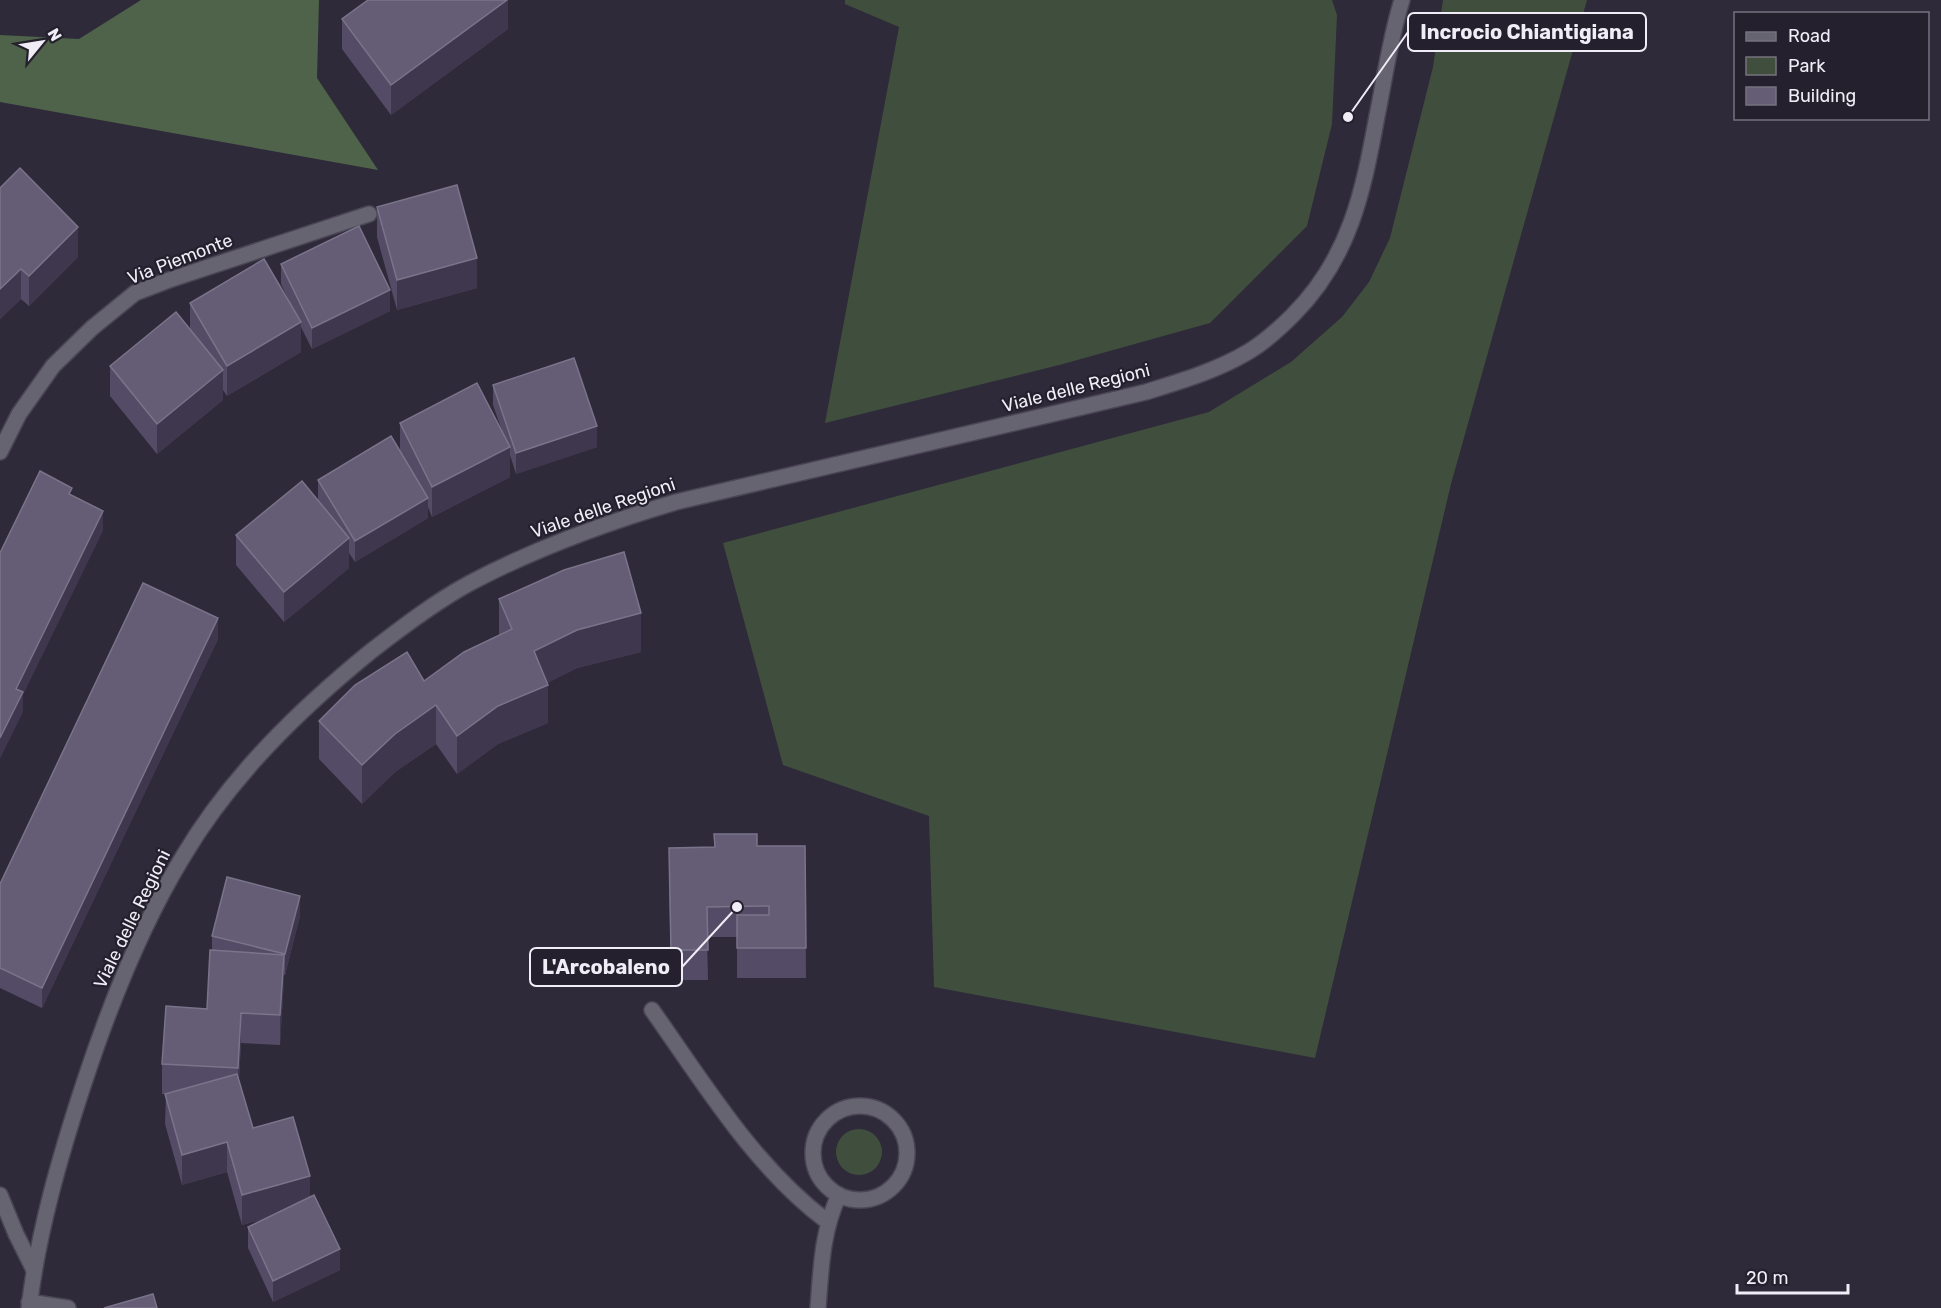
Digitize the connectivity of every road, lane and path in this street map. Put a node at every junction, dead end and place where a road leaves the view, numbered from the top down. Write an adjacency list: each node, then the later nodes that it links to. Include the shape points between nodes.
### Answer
1 (1391, 0): 3 (street, Viale delle Regioni)
2 (1402, 0): 3 (street, Viale delle Regioni)
3 (1393, 28): 10 (street, Viale delle Regioni, via 1362,188 1341,248 1314,292 1260,344 1206,372 1146,392 676,502 572,537 468,584 390,636 322,692 261,753 223,799 184,854 145,927 104,1025 74,1112)
4 (369, 214): 5 (street, Via Piemonte, via 135,293 53,366 19,414)
5 (0, 452)
6 (652, 1010): 9 (street, via 764,1161)
7 (0, 1195): 10 (street)
8 (839, 1195): 8 (street, via 874,1198 893,1187 902,1175 907,1161 903,1132 881,1111 849,1107 822,1124 815,1139 816,1171); 9 (street)
9 (828, 1222): 13 (street)
10 (34, 1270): 11 (street, Viale delle Regioni)
11 (29, 1305): 12 (street)
12 (68, 1308)
13 (818, 1308)

